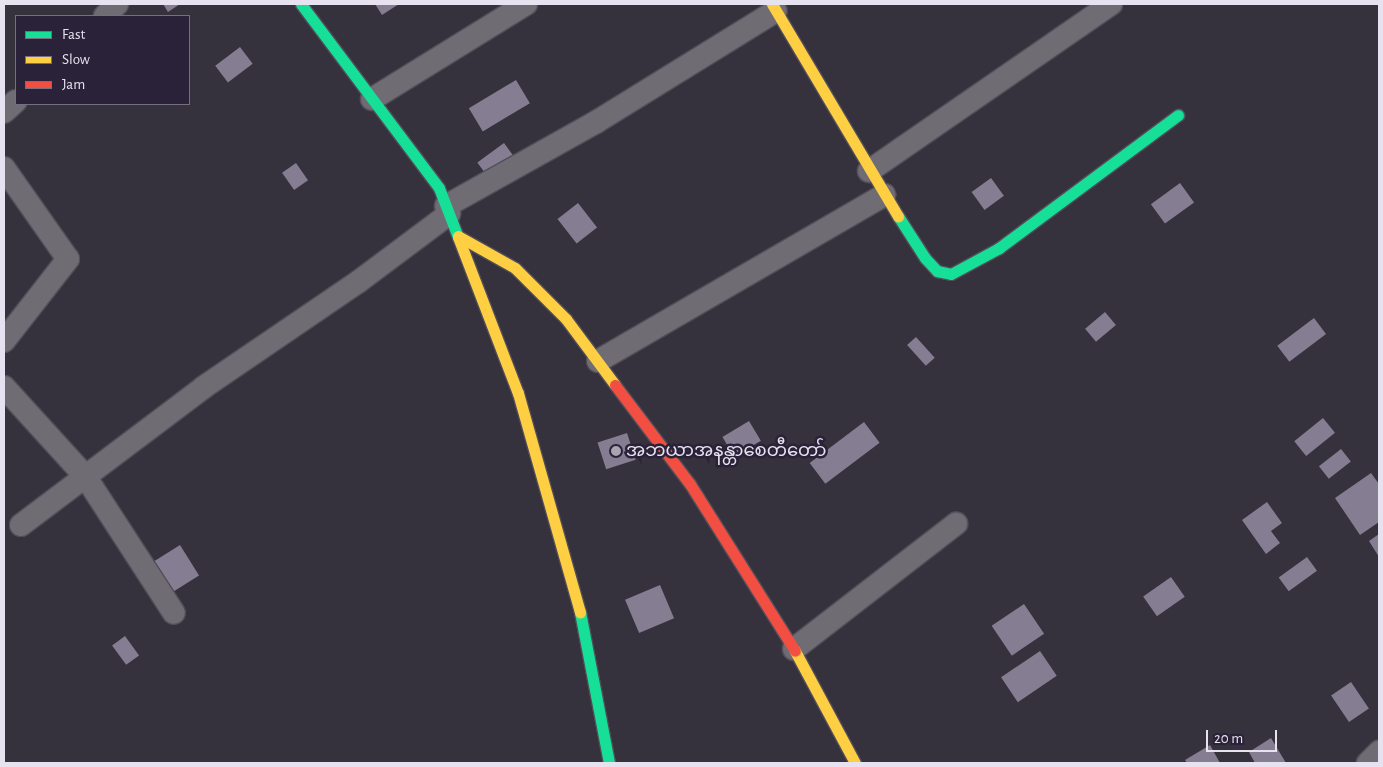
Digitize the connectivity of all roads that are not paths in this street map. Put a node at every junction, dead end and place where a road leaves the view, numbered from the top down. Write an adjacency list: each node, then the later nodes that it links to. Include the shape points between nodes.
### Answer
1 (117, 4): 6 (street)
2 (301, 4): 7 (street)
3 (526, 4): 7 (street)
4 (1111, 4): 12 (street)
5 (774, 8): 12 (street); 14 (street, via 596,122)
6 (106, 15)
7 (372, 99): 14 (street, via 439,188)
8 (15, 102): 9 (street)
9 (4, 112)
10 (1178, 115): 13 (street, via 999,248 951,274 937,271 925,258)
11 (4, 168): 16 (street, via 68,259)
12 (869, 171): 13 (street)
13 (884, 195): 17 (street)
14 (448, 210): 15 (street); 19 (street, via 358,282 204,387)
15 (458, 236): 17 (street, via 515,268 566,319); 25 (street, via 518,393 578,602)
16 (4, 341)
17 (598, 361): 23 (street, via 690,484)
18 (4, 387): 19 (street)
19 (85, 476): 21 (street); 22 (street)
20 (956, 524): 23 (street)
21 (21, 525)
22 (174, 613)
23 (794, 649): 26 (street)
24 (1379, 752): 27 (street)
25 (608, 763)
26 (856, 763)
27 (1368, 763)

